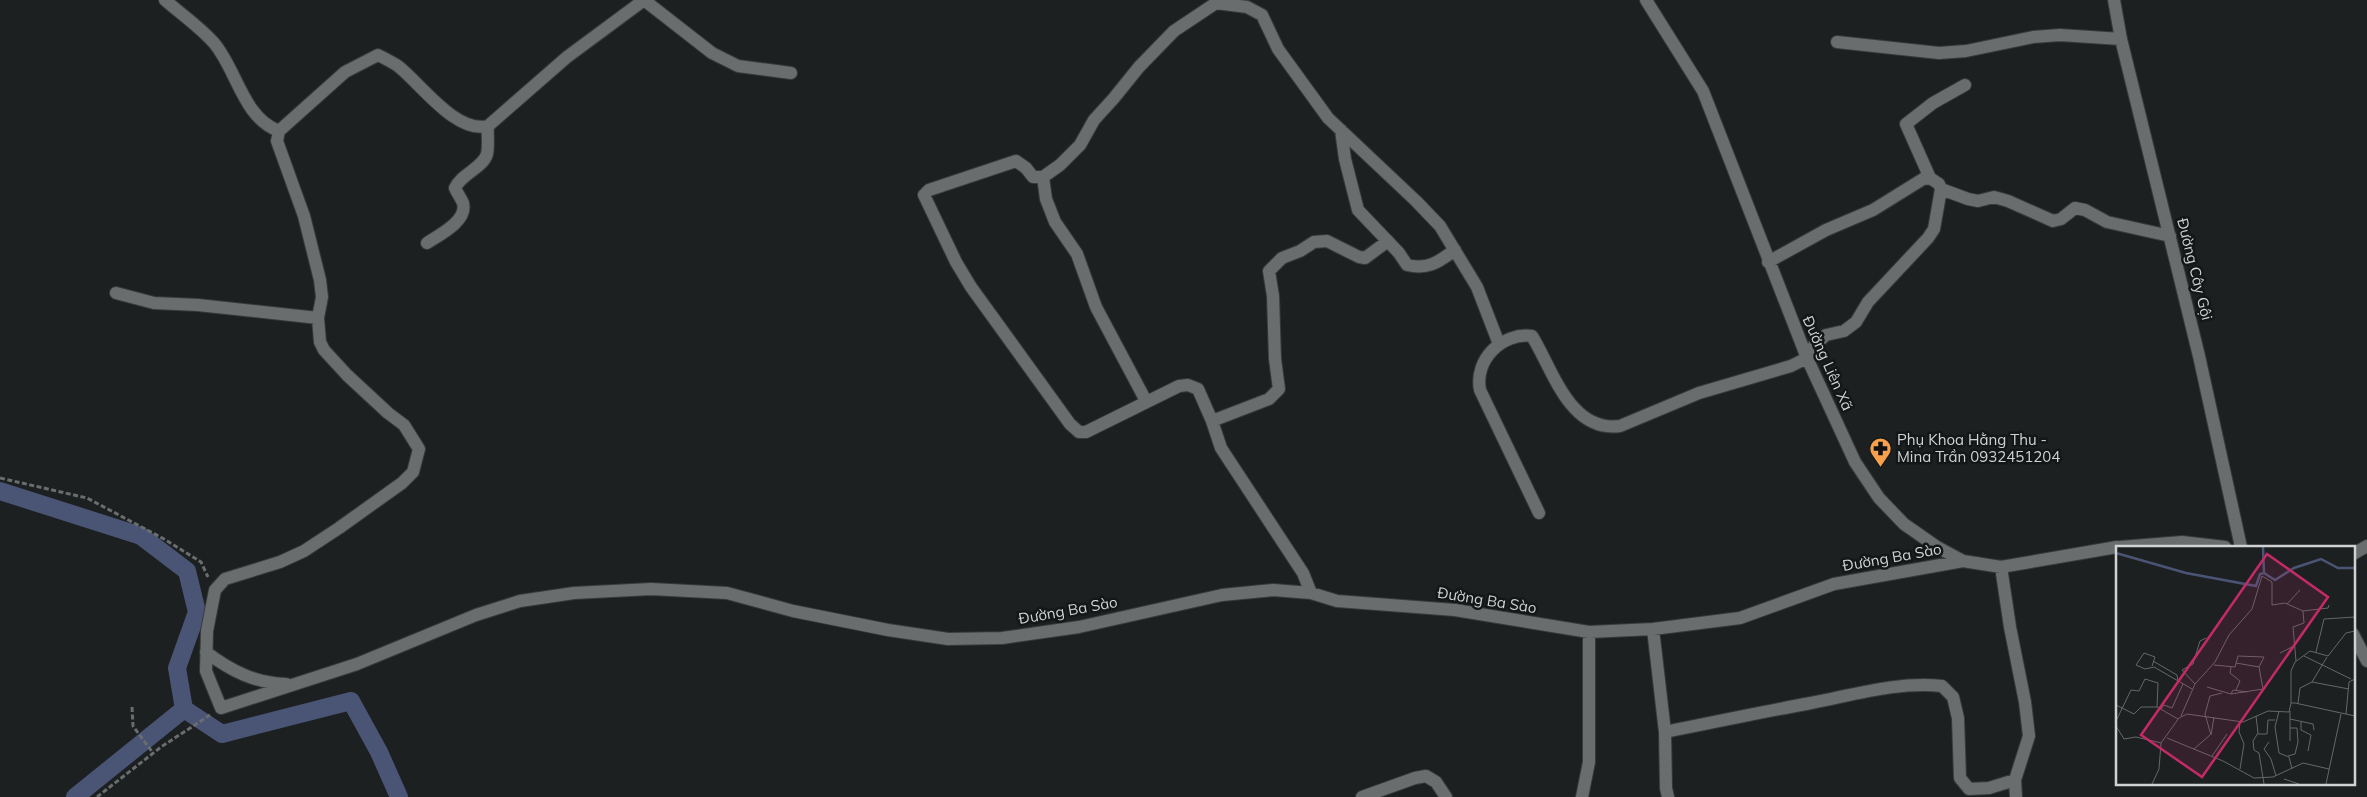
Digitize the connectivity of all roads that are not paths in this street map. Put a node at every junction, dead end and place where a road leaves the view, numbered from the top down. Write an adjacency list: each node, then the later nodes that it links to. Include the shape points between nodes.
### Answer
1 (165, 0): 11 (street, via 214,44 263,122)
2 (644, 0): 7 (street, via 712,53 738,66); 9 (street, via 567,57)
3 (1647, 0): 19 (street, Đường Liên Xã, via 1702,91)
4 (2114, 0): 5 (street, Đường Cây Gội)
5 (2121, 39): 6 (street, via 2060,35 1939,53); 15 (street, Đường Cây Gội)
6 (1837, 42)
7 (791, 72)
8 (1965, 86): 13 (street, via 1906,124)
9 (488, 126): 11 (street, via 473,126 452,116 398,66 378,55 345,72); 17 (street, via 487,155 459,180 455,188 463,204 463,212 455,223)
10 (1341, 130): 12 (street, via 1328,118 1278,49 1262,15 1247,8 1216,3 1174,31 1094,120 1080,145); 16 (street, via 1358,210); 18 (street, via 1440,226)
11 (279, 131): 21 (street, via 278,141 304,216 320,280 322,297)
12 (1043, 177): 24 (street, via 1054,222 1076,254 1096,307); 24 (street, via 1033,178 1016,161 929,190 924,195 971,287 1070,424 1079,432 1086,432)
13 (1930, 178): 14 (street, via 1939,184); 19 (street)
14 (1941, 190): 15 (street, via 1968,199 1994,197 2053,221 2075,208 2085,210 2108,222); 23 (street, via 1934,229 1923,246 1868,302 1856,322 1844,331 1826,335)
15 (2170, 236): 29 (street, Đường Cây Gội)
16 (1388, 240): 18 (street, via 1407,265 1421,268 1436,263); 25 (street, via 1365,258 1327,241 1314,242 1282,258 1269,272 1278,389 1270,398)
17 (427, 243)
18 (1455, 250): 22 (street, via 1477,287)
19 (1768, 262): 23 (street, Đường Liên Xã)
20 (116, 293): 21 (street, via 154,304 198,305)
21 (318, 318): 39 (street, via 320,342 329,358 413,436 419,449 413,472 304,550 280,562 226,580 215,590)
22 (1499, 344): 23 (street, via 1523,335 1532,336 1567,399 1582,417 1607,428 1620,426 1698,393 1791,366); 26 (street, via 1481,366 1480,390)
23 (1806, 358): 33 (street, Đường Liên Xã, via 1855,462 1879,498 1904,524)
24 (1146, 401): 25 (street, via 1188,385 1198,389)
25 (1212, 421): 35 (street, via 1221,448 1299,567)
26 (1539, 513)
27 (2132, 546): 28 (street, Đường Liên Xã, via 2182,542)
28 (2216, 546)
29 (2241, 546)
30 (2367, 546): 32 (street)
31 (2116, 548): 34 (street, Đường Liên Xã)
32 (2354, 553)
33 (1963, 561): 34 (street, Đường Liên Xã); 36 (street, Đường Ba Sào, via 1834,584 1740,618)
34 (2000, 567): 43 (street, via 2029,736)
35 (1311, 593): 37 (street, Đường Ba Sào, via 1337,601 1455,610); 41 (street, Đường Ba Sào, via 1273,590 1222,595 1079,627 1002,638 948,639 793,611 727,593 651,589 574,594 520,601 476,615 357,664)
36 (1652, 629): 37 (street, Đường Ba Sào); 42 (street)
37 (1589, 632): 46 (street, via 1589,762)
38 (2354, 636): 40 (street)
39 (206, 652): 41 (street, via 248,678); 41 (street, Đường Ba Sào, via 206,671 221,708)
40 (2367, 661)
41 (296, 684)
42 (1665, 732): 43 (street, via 1856,694 1927,684 1942,686 1953,697 1958,718 1960,778 1969,789 1989,788); 47 (street)
43 (2016, 780): 48 (street)
44 (1362, 797): 45 (street, via 1426,776 1436,782)
45 (1446, 797)
46 (1582, 797)
47 (1668, 797)
48 (2016, 797)

